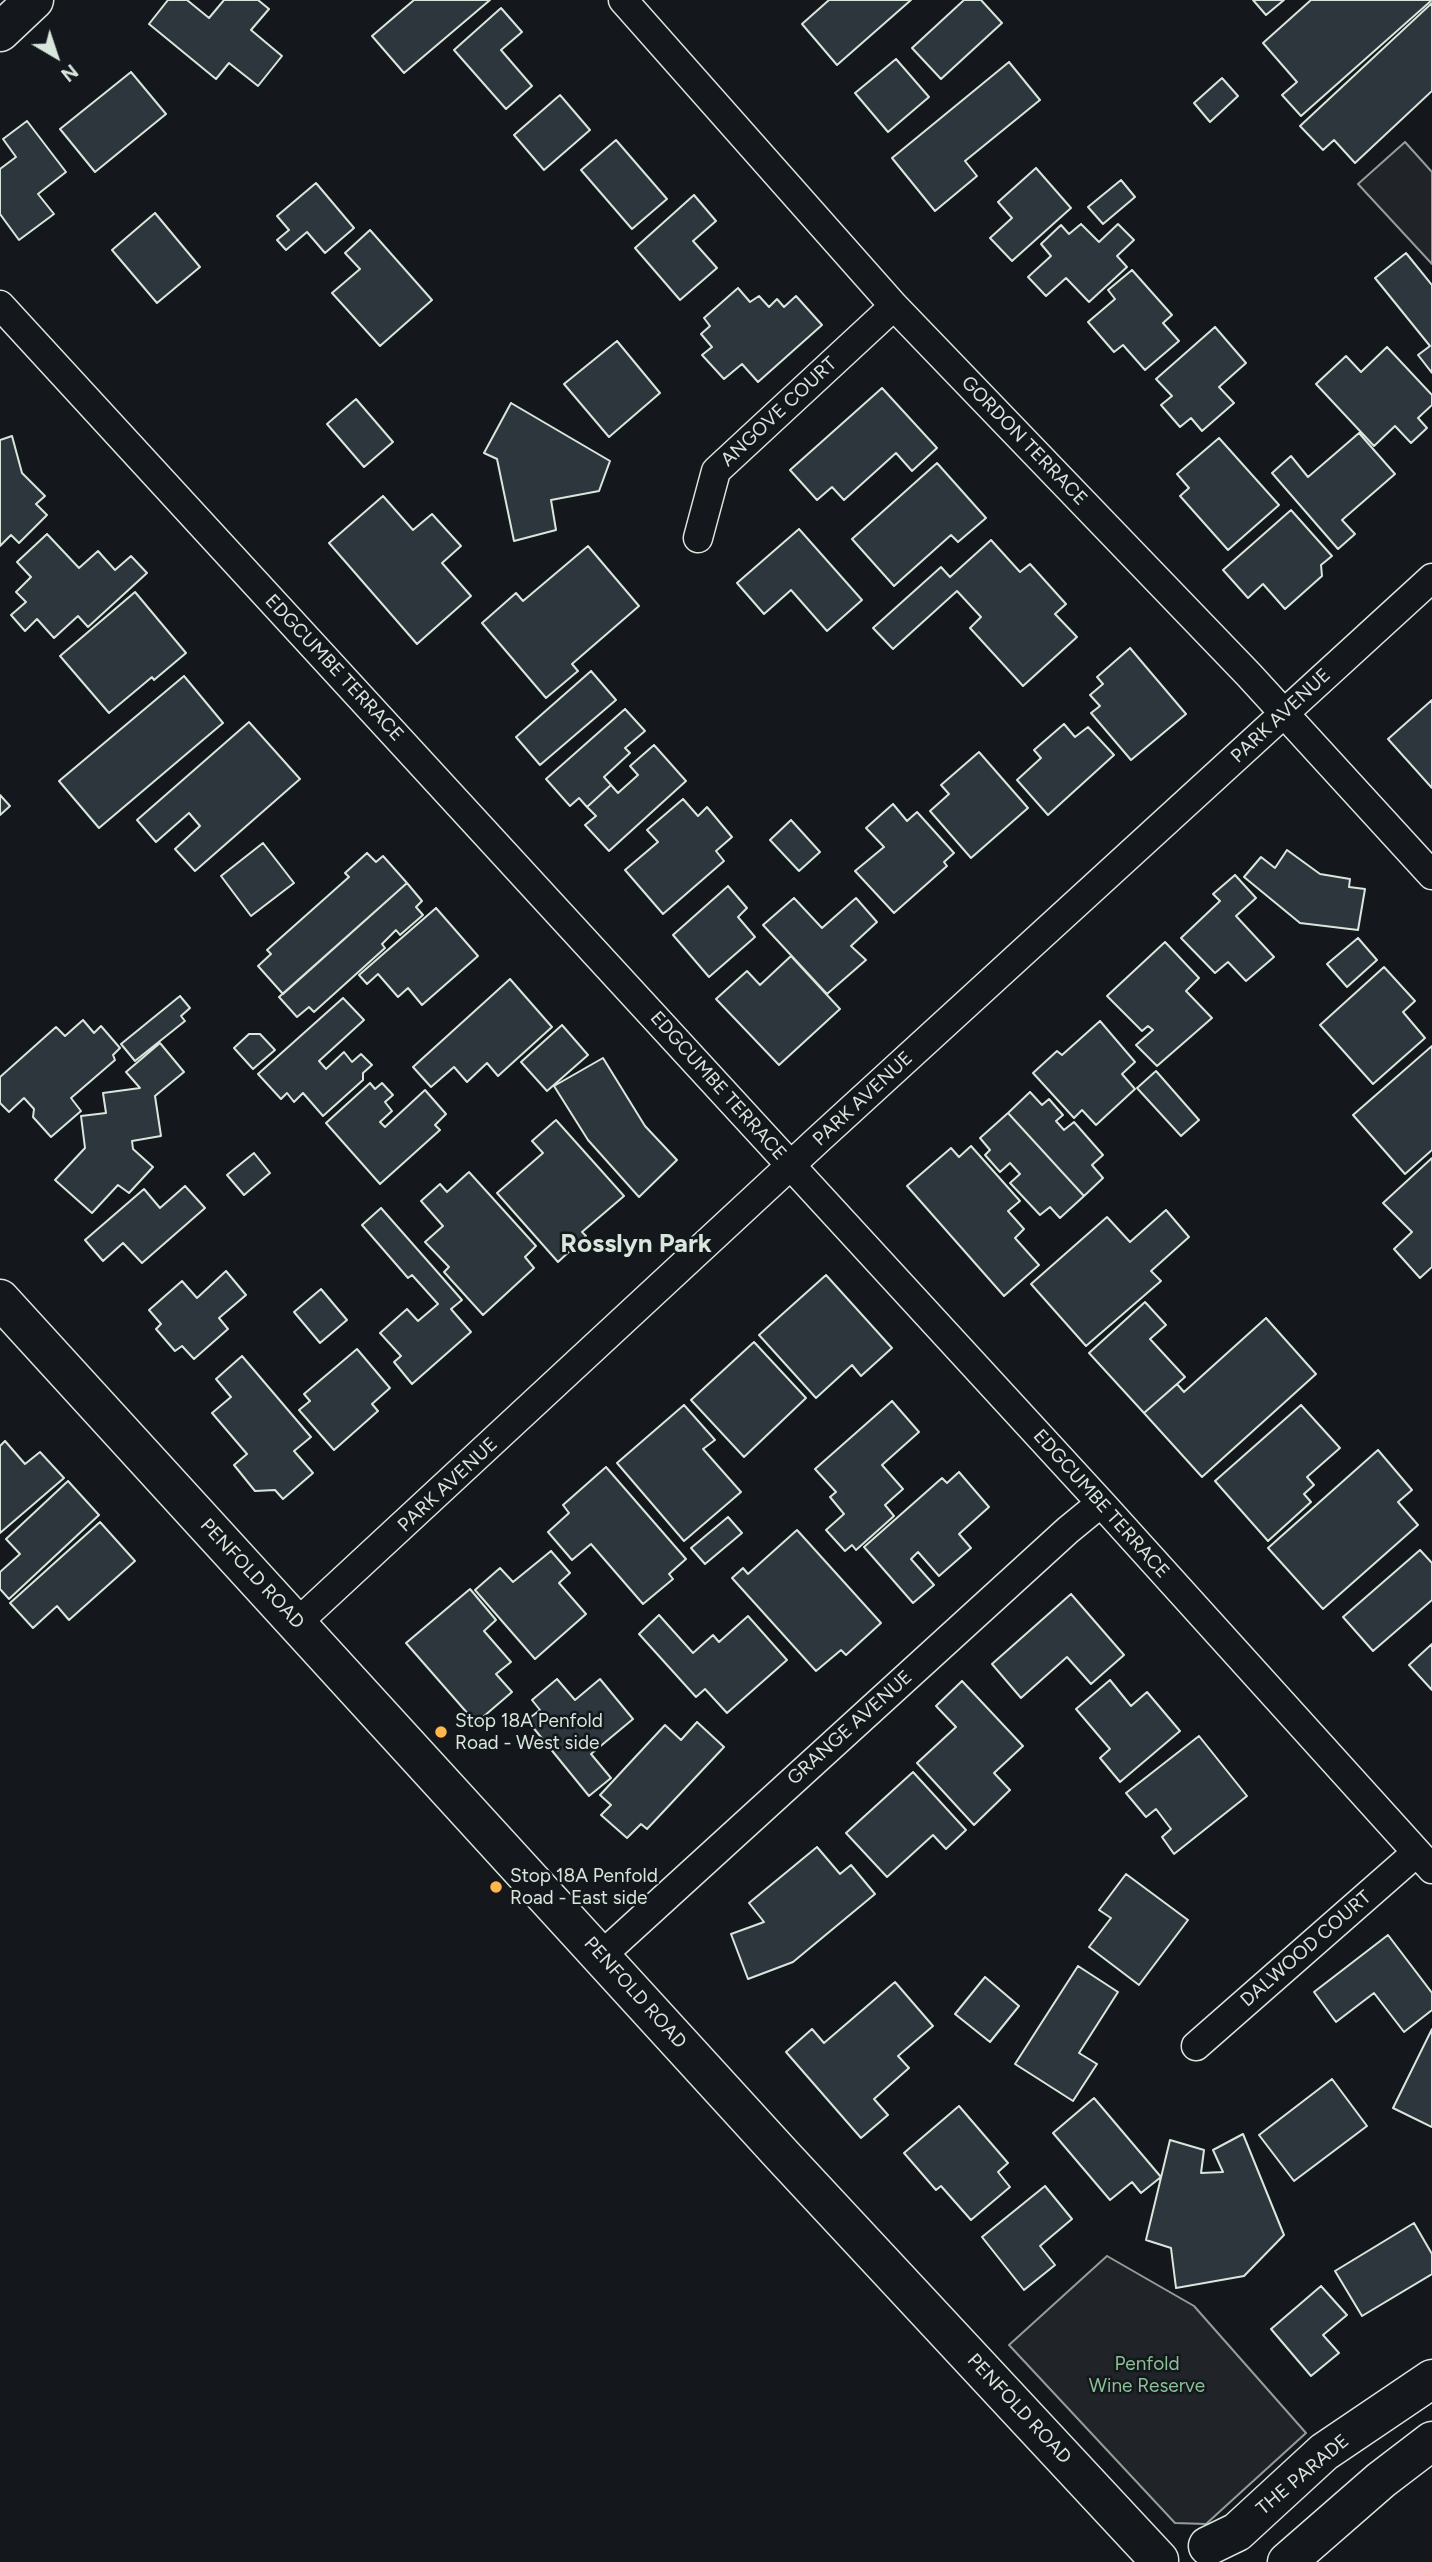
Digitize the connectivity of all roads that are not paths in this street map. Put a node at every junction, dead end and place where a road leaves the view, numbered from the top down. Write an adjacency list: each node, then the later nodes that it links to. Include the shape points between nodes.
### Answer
1 (34, 0): 3 (main road)
2 (623, 0): 5 (street, GORDON TERRACE)
3 (0, 32)
4 (0, 305): 10 (street, EDGCUMBE TERRACE)
5 (894, 306): 6 (street, ANGOVE COURT, via 716,471); 8 (street, GORDON TERRACE)
6 (698, 538)
7 (1432, 578): 8 (street, PARK AVENUE)
8 (1284, 714): 9 (street, GORDON TERRACE); 10 (street, PARK AVENUE)
9 (1432, 874)
10 (790, 1165): 12 (street, EDGCUMBE TERRACE); 13 (street, PARK AVENUE)
11 (0, 1299): 13 (main road, PENFOLD ROAD)
12 (1101, 1503): 14 (street, EDGCUMBE TERRACE); 15 (street, GRANGE AVENUE)
13 (297, 1623): 15 (main road, PENFOLD ROAD)
14 (1424, 1861): 16 (street, DALWOOD COURT)
15 (601, 1956): 20 (main road, PENFOLD ROAD)
16 (1196, 2046)
17 (1432, 2379): 19 (main road, THE PARADE, via 1324,2452 1237,2532)
18 (1432, 2441): 21 (main road)
19 (1220, 2554): 20 (main road, THE PARADE, via 1195,2544)
20 (1158, 2561)
21 (1287, 2562)

